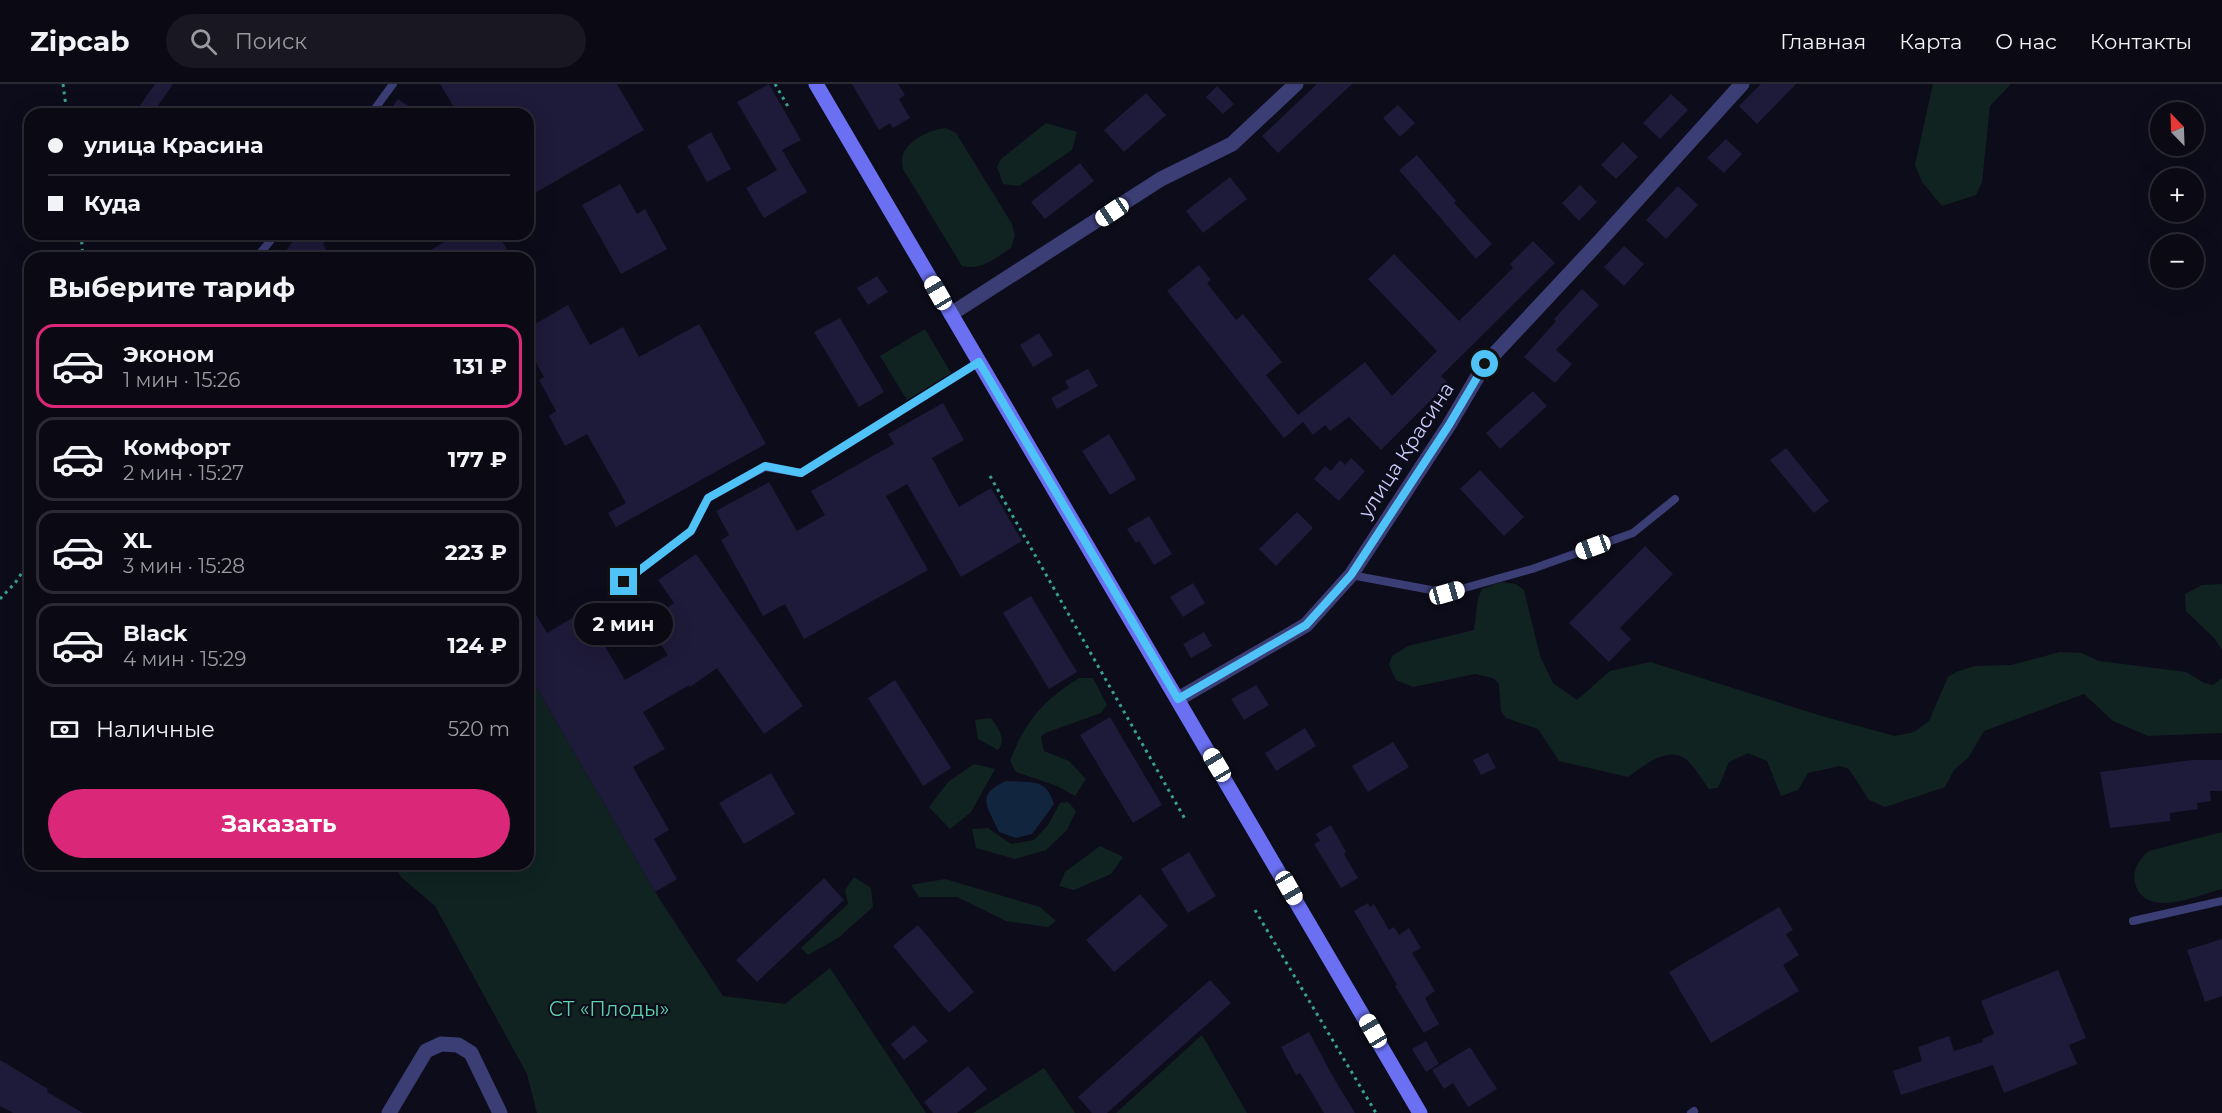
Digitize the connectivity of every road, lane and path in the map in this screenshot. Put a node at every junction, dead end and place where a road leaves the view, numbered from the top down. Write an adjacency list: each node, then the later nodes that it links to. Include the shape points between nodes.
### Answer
1 (63, 84): 7 (path)
2 (393, 84): 8 (lane)
3 (775, 84): 9 (path)
4 (816, 84): 12 (main road)
5 (1296, 84): 12 (street, via 1233,144 1161,179)
6 (1742, 84): 17 (street, улица Красина, via 1485,364)
7 (66, 108)
8 (375, 108)
9 (790, 110)
10 (271, 240): 11 (lane)
11 (261, 252)
12 (951, 314): 13 (main road)
13 (979, 362): 18 (lane, via 801,473 765,466 708,498 691,531); 20 (main road)
14 (990, 476): 21 (path)
15 (1675, 499): 17 (lane, via 1633,533 1532,569 1447,593)
16 (24, 570): 19 (path)
17 (1351, 575): 20 (street, улица Красина, via 1306,625)
18 (624, 582)
19 (0, 598)
20 (1178, 699): 28 (main road)
21 (1185, 819)
22 (2222, 901): 24 (lane)
23 (1255, 910): 27 (path)
24 (2133, 921)
25 (389, 1113): 26 (street, via 426,1051 441,1044 458,1045 471,1053)
26 (501, 1113)
27 (1376, 1113)
28 (1420, 1113)

